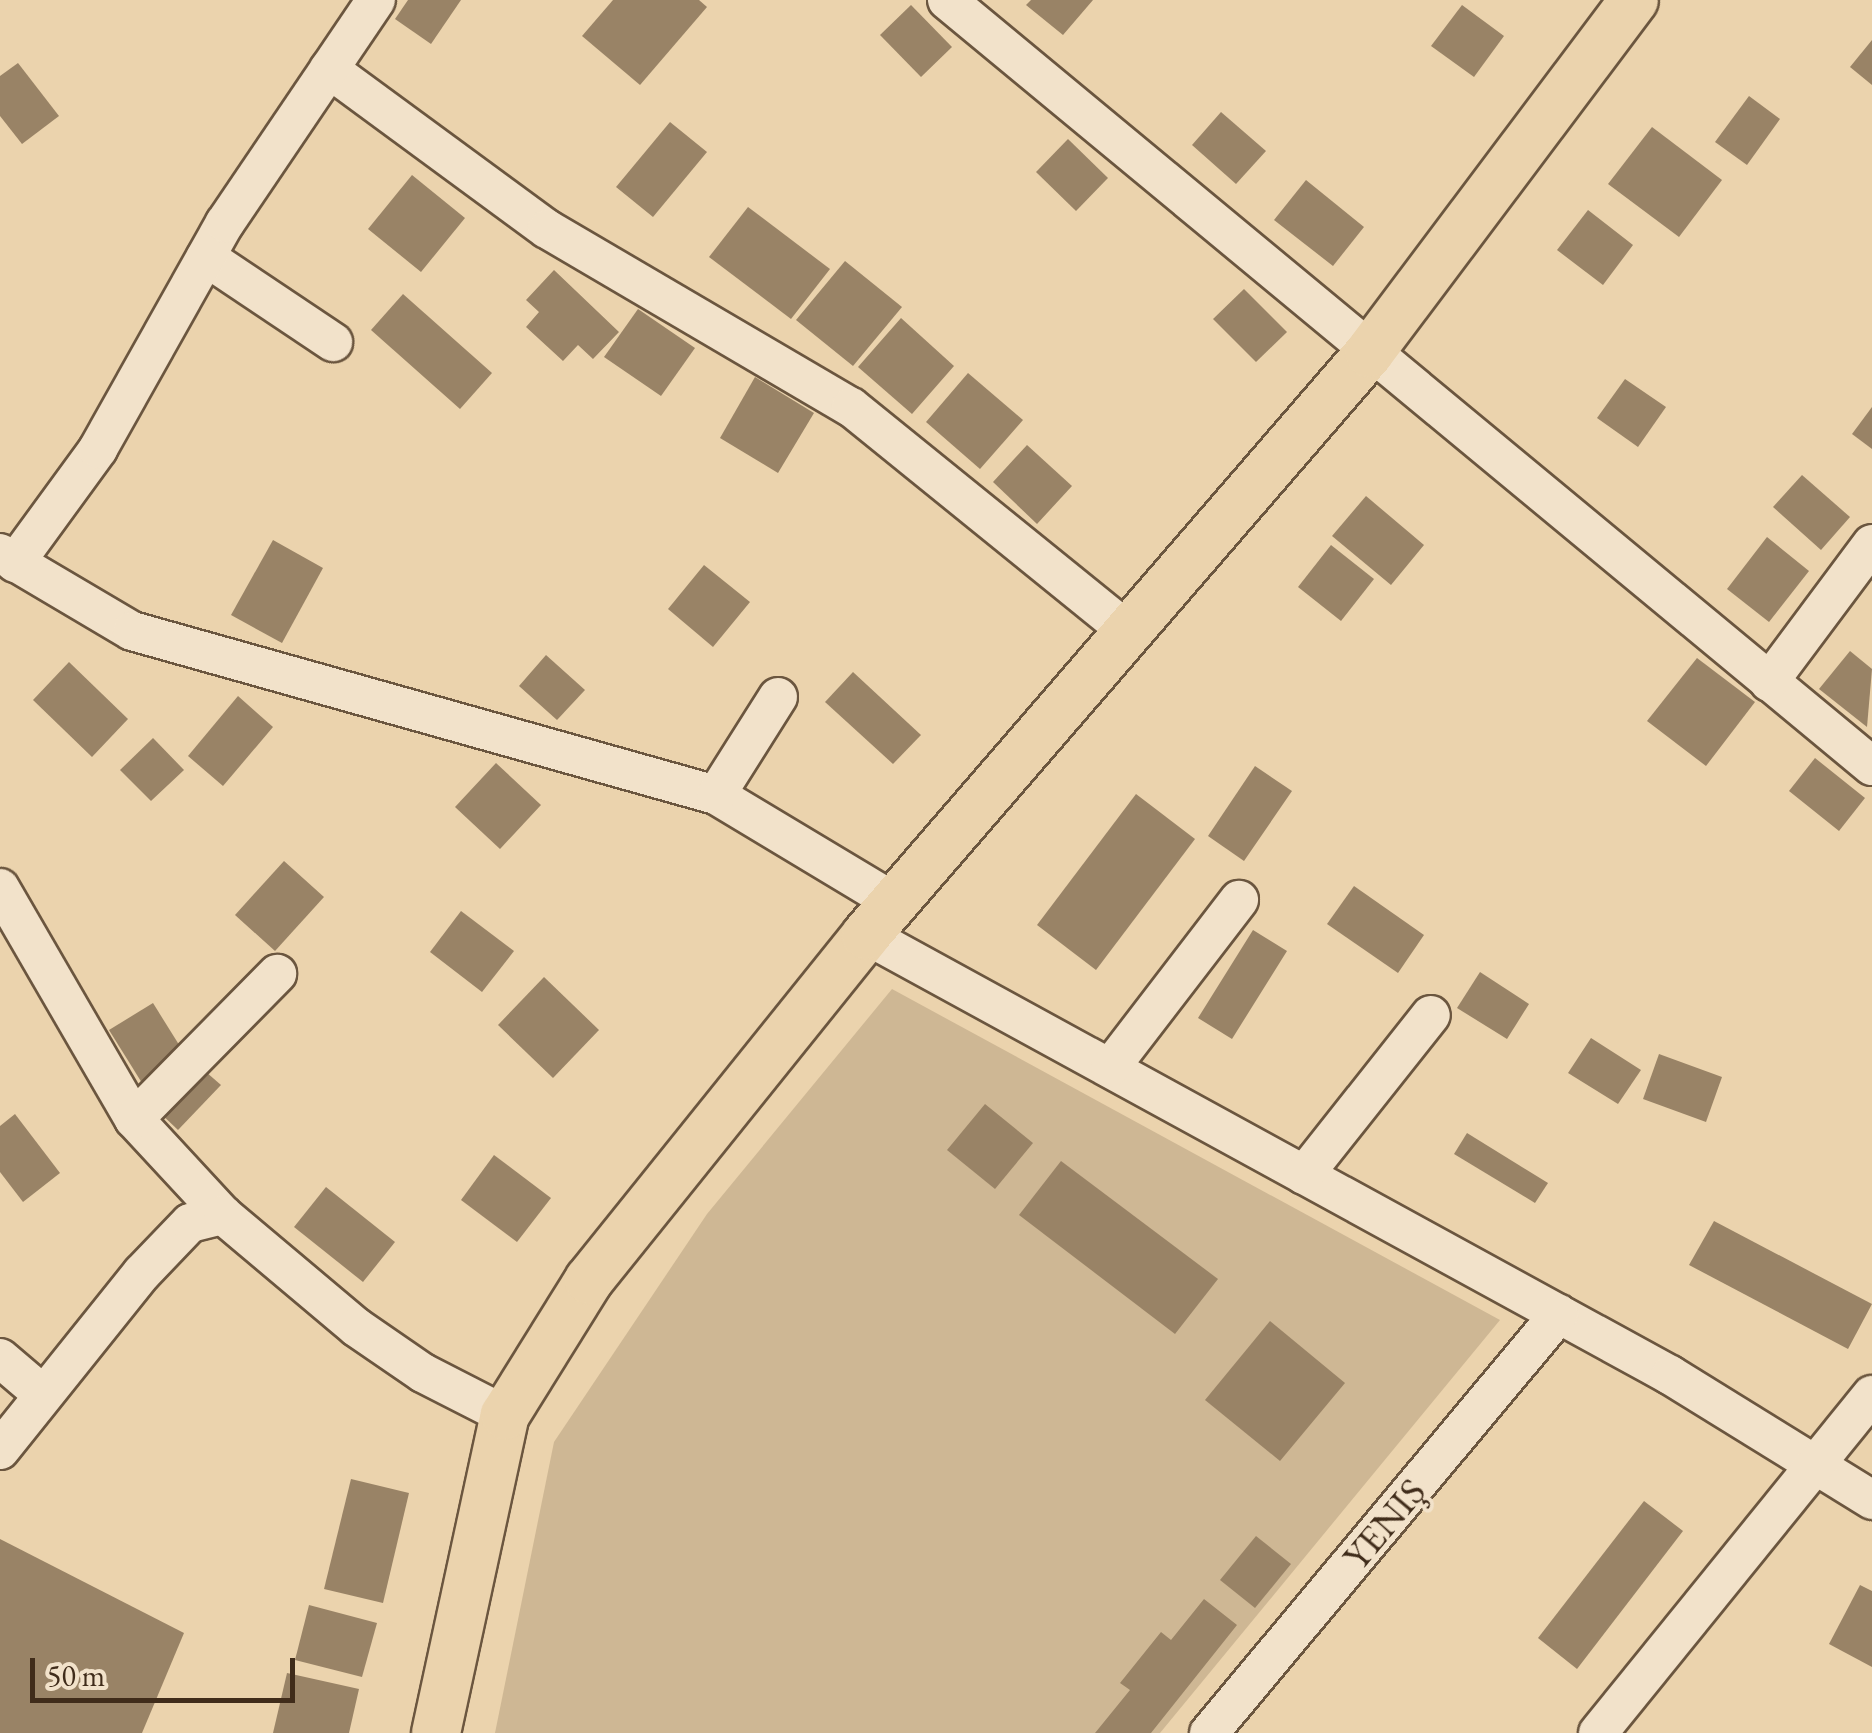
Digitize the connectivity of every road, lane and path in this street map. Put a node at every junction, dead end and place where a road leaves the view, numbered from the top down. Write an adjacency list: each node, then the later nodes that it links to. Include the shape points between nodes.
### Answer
1 (376, 0): 4 (street)
2 (1634, 0): 7 (main road)
3 (956, 3): 7 (street)
4 (329, 69): 5 (street); 10 (street, via 547,229 850,408)
5 (206, 258): 6 (street); 9 (street, via 98,449)
6 (333, 342)
7 (1369, 353): 10 (main road); 11 (street)
8 (1872, 544): 11 (street)
9 (7, 558): 14 (street, via 132,631)
10 (1130, 633): 17 (main road)
11 (1769, 682): 13 (street)
12 (778, 697): 14 (street)
13 (1872, 766)
14 (716, 795): 17 (street)
15 (0, 888): 21 (street)
16 (1239, 900): 20 (street)
17 (880, 919): 20 (street); 28 (main road, via 589,1280)
18 (277, 974): 21 (street)
19 (1431, 1015): 22 (street)
20 (1110, 1068): 22 (street)
21 (134, 1118): 23 (street)
22 (1304, 1175): 24 (street)
23 (224, 1215): 26 (street, via 190,1223); 28 (street, via 356,1327)
24 (1559, 1314): 30 (street); 33 (street, YENIŞ)
25 (0, 1358): 26 (street)
26 (41, 1393): 29 (street)
27 (1872, 1395): 30 (street)
28 (506, 1414): 32 (main road)
29 (0, 1450)
30 (1815, 1465): 31 (street); 34 (street)
31 (1872, 1500)
32 (436, 1733)
33 (1208, 1733)
34 (1598, 1733)

